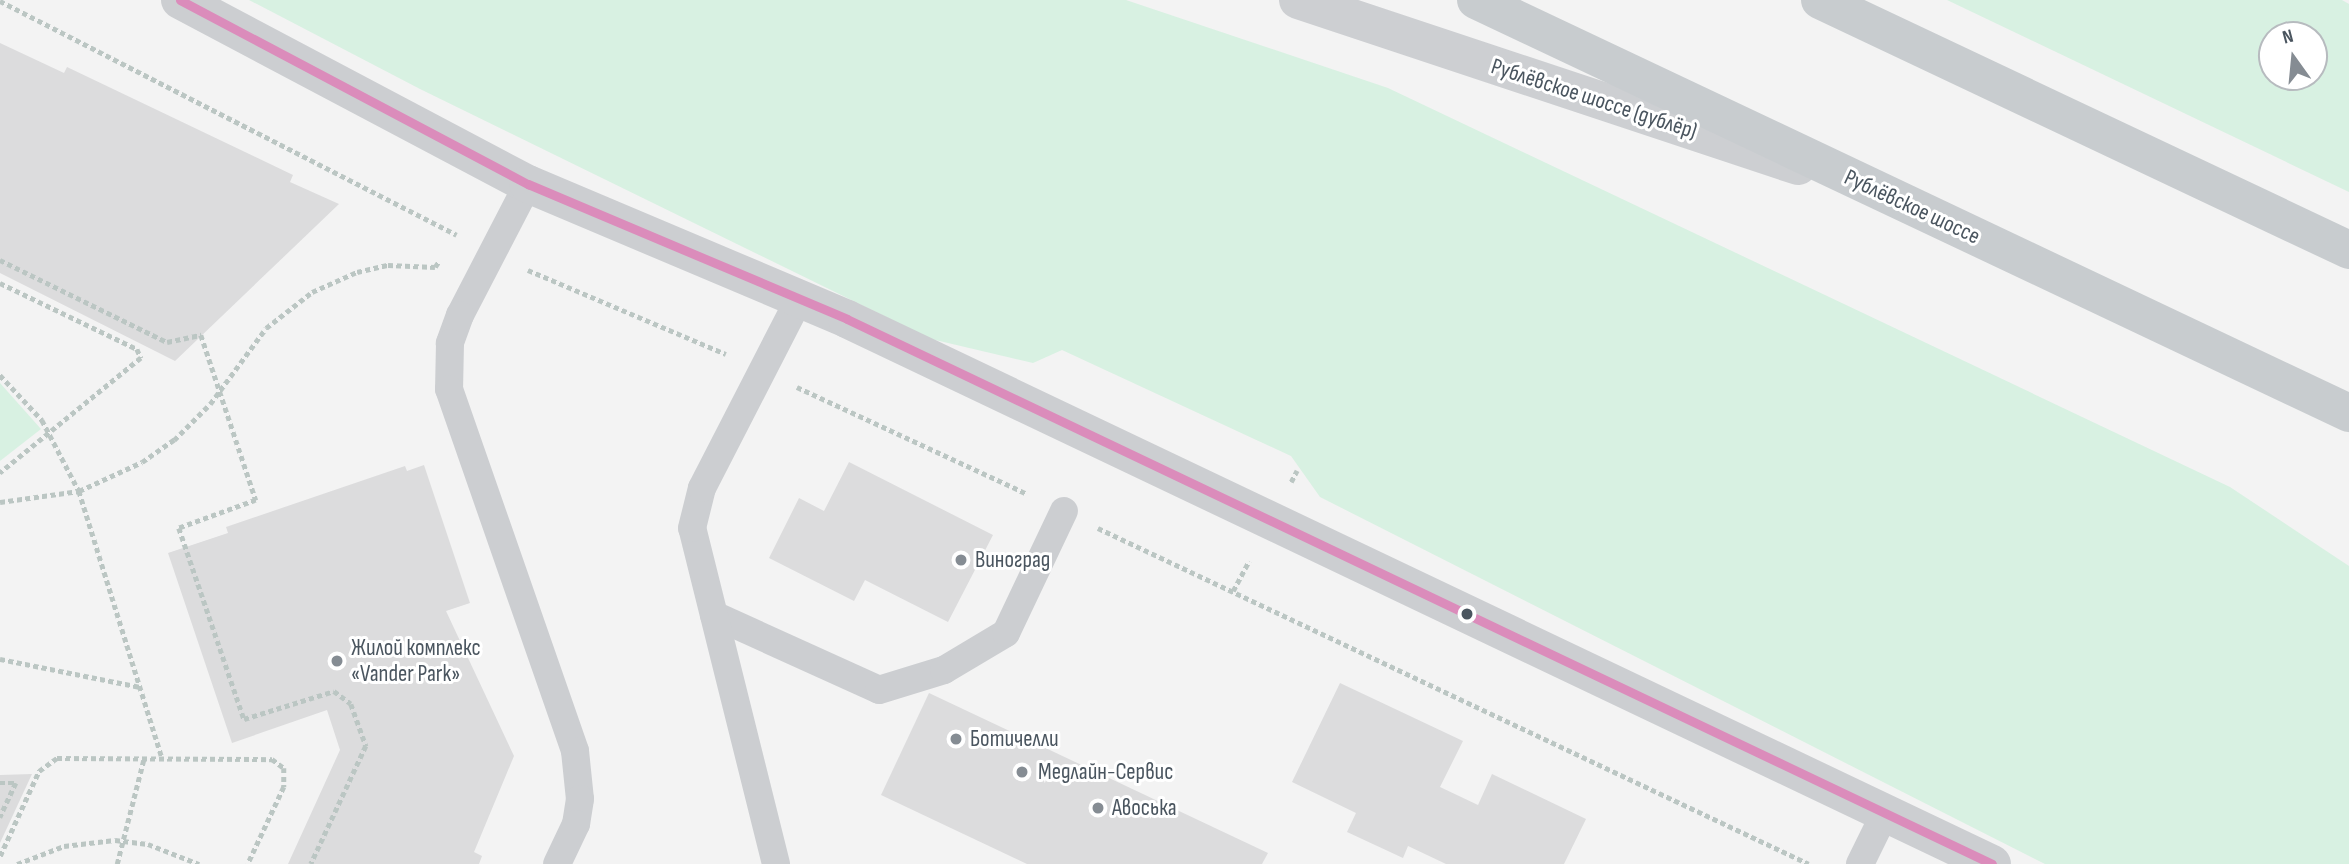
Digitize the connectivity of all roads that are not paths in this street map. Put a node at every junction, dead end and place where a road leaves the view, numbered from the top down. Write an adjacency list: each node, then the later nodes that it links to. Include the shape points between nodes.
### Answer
1 (180, 0): 5 (street)
2 (1298, 0): 6 (main road, Рублёвское шоссе (дублёр))
3 (1476, 0): 6 (main road, Рублёвское шоссе)
4 (1820, 0): 7 (main road)
5 (528, 184): 8 (street); 13 (lane, via 450,344 449,389 575,751 580,799 576,824)
6 (1890, 196): 9 (main road, Рублёвское шоссе)
7 (2349, 250)
8 (800, 297): 11 (lane, via 702,488 692,528); 12 (street)
9 (2349, 413)
10 (1064, 511): 11 (lane, via 1006,633 944,670 879,690)
11 (714, 615): 14 (lane)
12 (1885, 813): 15 (lane); 16 (street)
13 (557, 864)
14 (776, 864)
15 (1860, 864)
16 (1992, 864)

